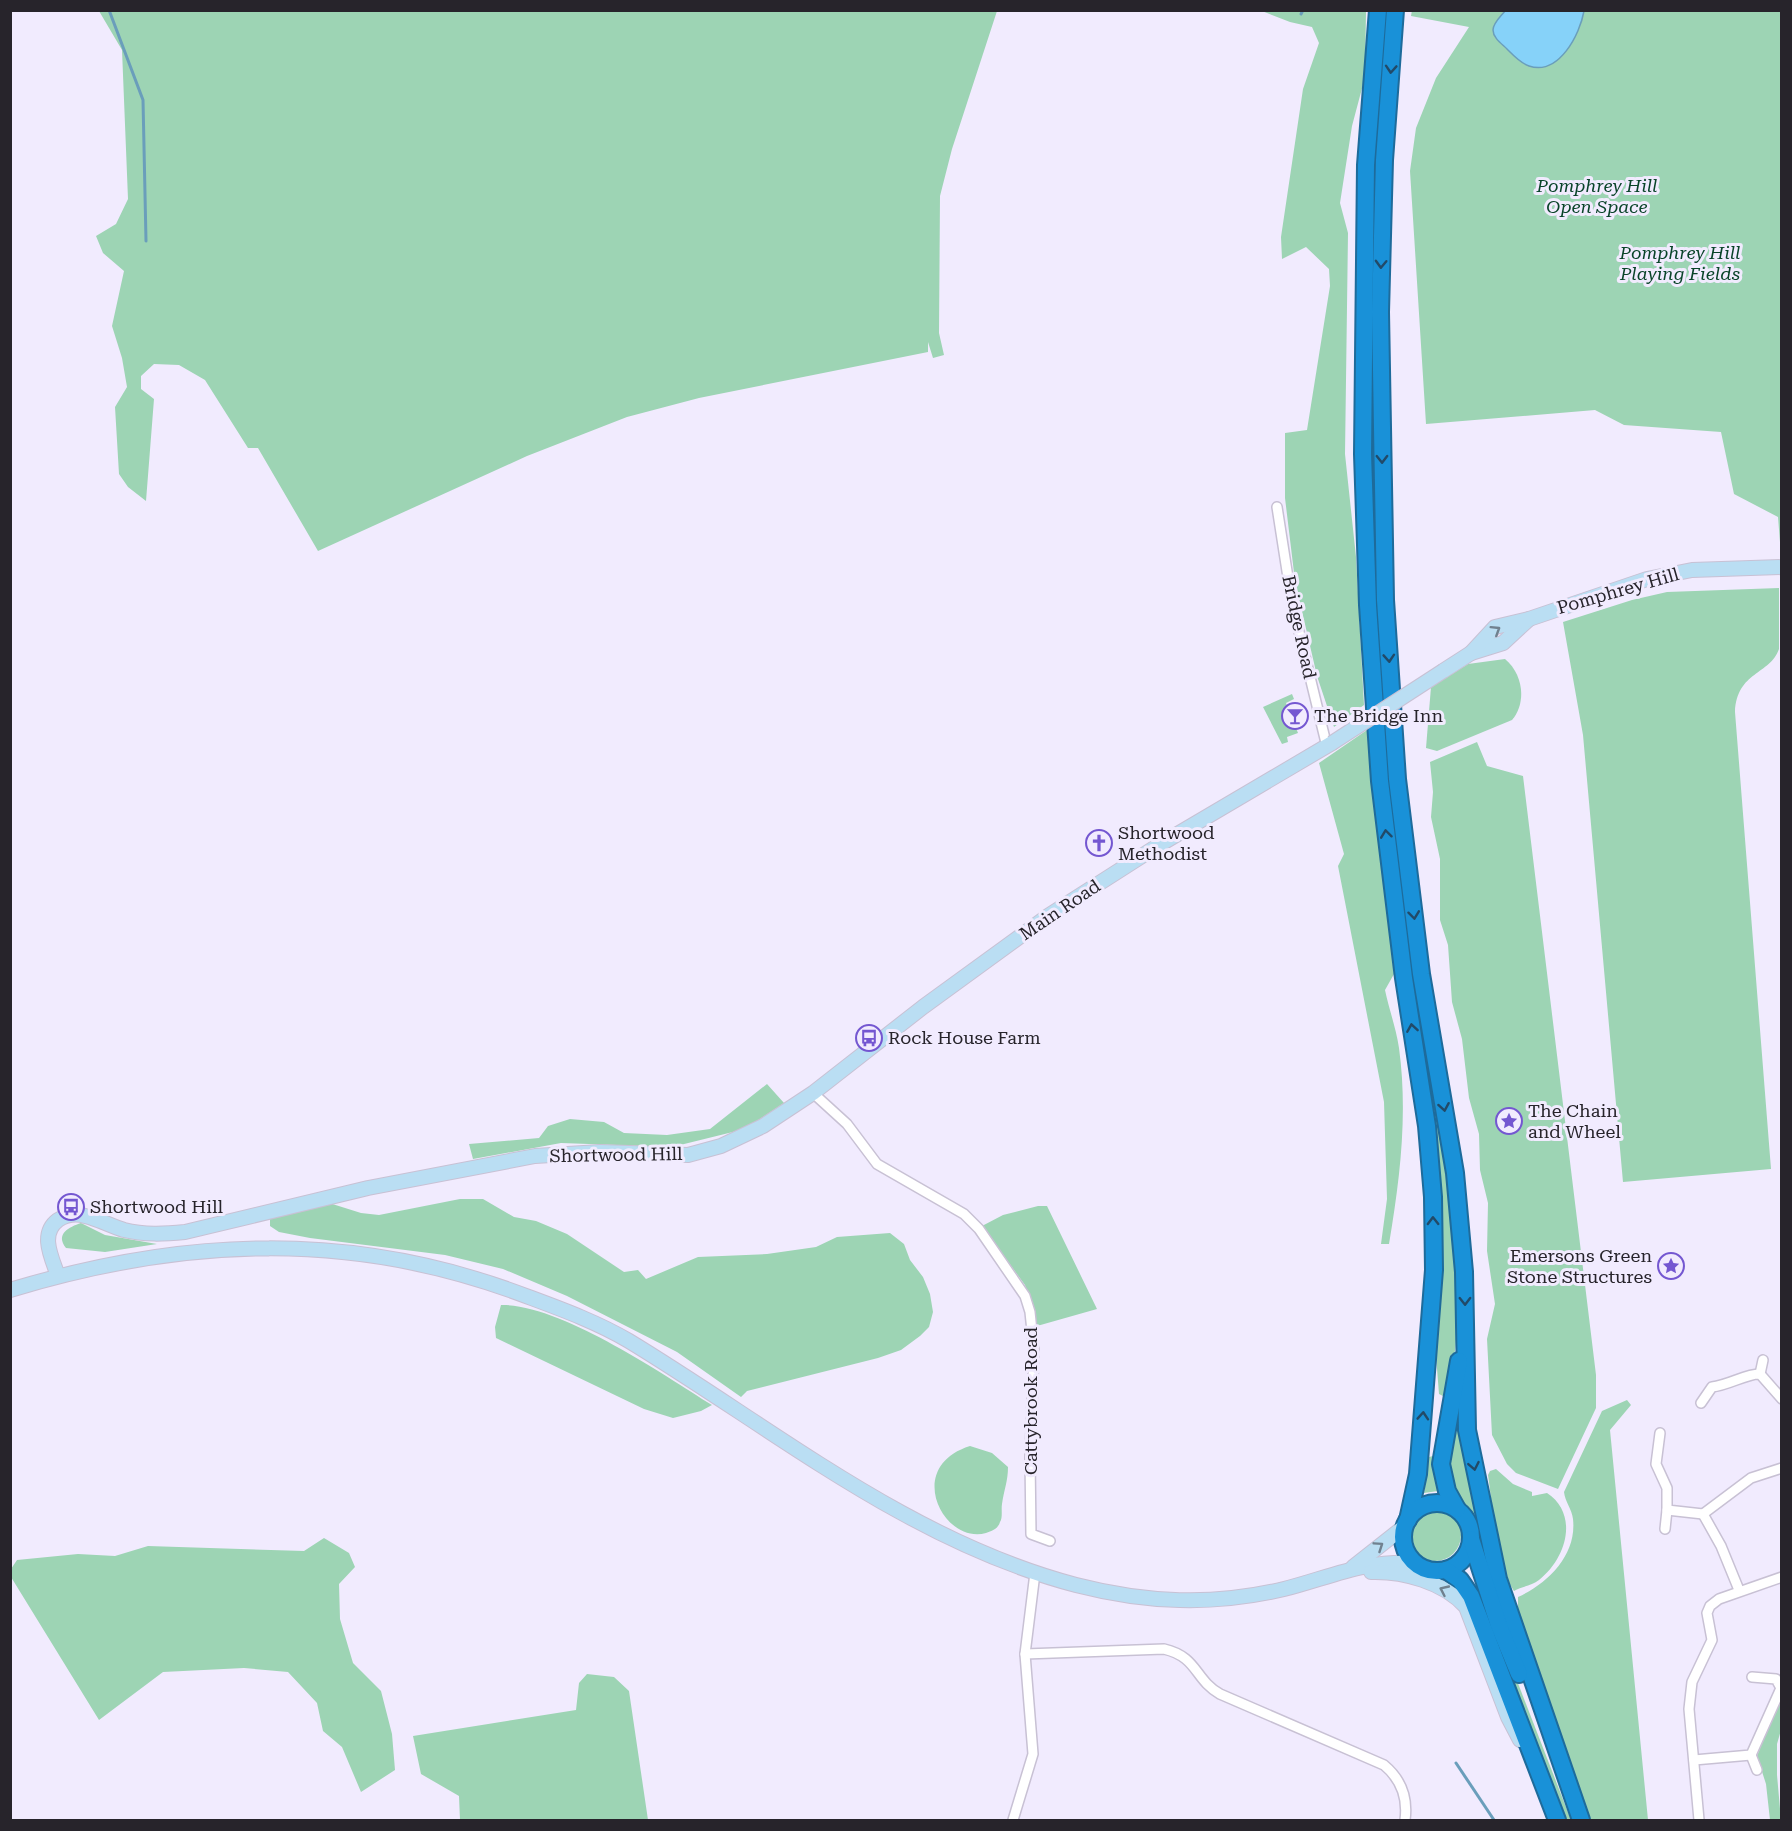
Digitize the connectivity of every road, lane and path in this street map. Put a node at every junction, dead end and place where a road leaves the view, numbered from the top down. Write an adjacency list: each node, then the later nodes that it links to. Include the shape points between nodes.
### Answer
1 (1378, 10): 22 (highway, one-way to 1, via 1418,1474 1434,1270 1433,1208 1427,1126 1380,782 1368,605 1363,454 1366,165)
2 (1395, 10): 10 (highway, one-way to 10, via 1384,160 1380,312 1385,600 1397,778 1421,974 1455,1173)
3 (1277, 507): 6 (street, Bridge Road, via 1292,603)
4 (1782, 567): 5 (main road, Pomphrey Hill, via 1692,570 1647,579 1529,619 1503,643 1471,653)
5 (1443, 670): 6 (main road, Main Road, bridge)
6 (1330, 745): 7 (main road, Main Road, via 1159,845 1048,916 923,1006)
7 (813, 1094): 8 (main road, Shortwood Hill, via 763,1126 721,1146 688,1155 600,1152 535,1156 156,1235 72,1214 53,1224 48,1234); 25 (street, Cattybrook Road, via 847,1124 878,1164 964,1214 979,1229 1025,1296 1034,1350 1031,1534)
8 (58, 1276): 9 (main road); 29 (main road, via 124,1260 197,1250 282,1248 375,1256 458,1273 553,1306 626,1339 915,1520)
9 (10, 1290)
10 (1465, 1325): 19 (highway, via 1441,1464 1447,1491); 42 (highway, one-way to 42, via 1467,1430 1490,1548)
11 (1763, 1360): 12 (street)
12 (1760, 1374): 14 (street); 15 (street)
13 (1708, 1377): 14 (street)
14 (1712, 1387): 16 (street)
15 (1782, 1400)
16 (1701, 1403)
17 (1660, 1433): 20 (street, via 1656,1464 1668,1488)
18 (1782, 1468): 21 (street, via 1752,1478)
19 (1457, 1509): 22 (highway, via 1434,1503 1419,1508); 24 (highway, via 1468,1522)
20 (1667, 1510): 21 (street); 23 (street)
21 (1703, 1514): 32 (street)
22 (1406, 1523): 26 (highway, via 1404,1546); 27 (main road, one-way to 22)
23 (1665, 1529)
24 (1471, 1539): 28 (highway, via 1466,1555); 42 (highway, via 1499,1626)
25 (1050, 1541)
26 (1415, 1563): 27 (main road); 28 (highway, via 1430,1570)
27 (1353, 1567): 31 (main road)
28 (1446, 1570): 38 (highway, via 1460,1580 1471,1596)
29 (1035, 1573): 31 (main road, via 1118,1595 1182,1601 1247,1596); 33 (street)
30 (1782, 1577): 32 (street)
31 (1312, 1580): 38 (main road, one-way to 31, via 1508,1717 1466,1607 1456,1596 1412,1577 1386,1572)
32 (1739, 1590): 36 (street, via 1719,1599 1707,1613 1712,1640 1692,1682 1689,1709)
33 (1025, 1654): 39 (street, via 1033,1754); 40 (street, via 1164,1649 1176,1652 1187,1657 1209,1688 1220,1694 1384,1765 1395,1775 1403,1792 1407,1805)
34 (1752, 1677): 35 (street, via 1776,1679 1781,1688)
35 (1751, 1755): 36 (street); 37 (street)
36 (1694, 1760): 43 (street)
37 (1757, 1770)
38 (1546, 1790): 41 (highway)
39 (1013, 1821)
40 (1405, 1821)
41 (1557, 1821)
42 (1580, 1821)
43 (1699, 1821)

